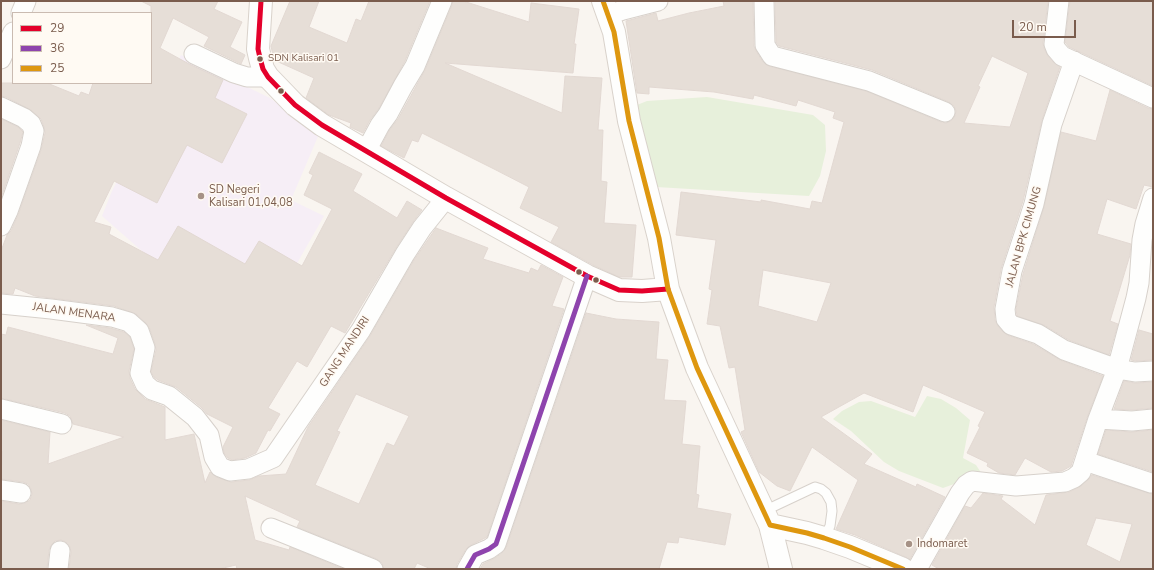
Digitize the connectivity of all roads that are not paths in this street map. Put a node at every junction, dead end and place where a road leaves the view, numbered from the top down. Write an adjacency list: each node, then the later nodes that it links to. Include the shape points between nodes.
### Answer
1 (26, 1): 8 (street)
2 (260, 1): 13 (street, via 258,49 263,69)
3 (442, 1): 17 (street, via 415,66)
4 (658, 1): 7 (street, via 623,10)
5 (764, 1): 16 (street, via 765,45 772,56 868,81)
6 (1059, 1): 12 (street, via 1054,44 1062,56)
7 (606, 8): 23 (street, via 614,32 624,98 659,238)
8 (21, 12)
9 (12, 34): 11 (street)
10 (194, 54): 13 (street, via 234,73 247,77)
11 (1, 59)
12 (1074, 61): 14 (street); 25 (street, JALAN BPK CIMUNG, via 1052,124 1034,204 1012,271 1005,309 1006,319 1011,325 1038,334 1064,350)
13 (268, 77): 17 (street, via 295,105 322,125)
14 (1153, 98)
15 (1, 107): 20 (street, via 24,118 34,131 31,146)
16 (945, 112)
17 (366, 151): 18 (street)
18 (446, 198): 21 (street); 32 (street, GANG MANDIRI, via 422,228 361,330 273,458 248,470 230,471)
19 (1153, 198): 22 (street, via 1142,240)
20 (1, 226)
21 (587, 276): 23 (street, via 619,290); 40 (street, via 496,544 475,555)
22 (1146, 280): 25 (street)
23 (668, 289): 36 (street, via 697,368)
24 (1, 304): 32 (street, JALAN MENARA, via 112,317 129,322 139,331 144,348 140,373 145,384 152,390 169,396 195,416 209,435 214,457)
25 (1117, 368): 26 (street, via 1135,372); 28 (street)
26 (1153, 371)
27 (1, 409): 30 (street)
28 (1098, 419): 29 (street); 31 (street)
29 (1153, 419)
30 (62, 424)
31 (1085, 461): 33 (street); 43 (street, via 1081,472 1065,482 1016,486 972,481 960,493)
32 (220, 467)
33 (1151, 483)
34 (1, 490): 35 (street)
35 (21, 493)
36 (767, 518): 38 (street); 38 (lane, via 815,488 821,489 831,502 832,511 830,526); 41 (street)
37 (271, 528): 39 (street)
38 (824, 538): 42 (street)
39 (373, 569)
40 (467, 569)
41 (781, 569)
42 (903, 569)
43 (917, 569)

